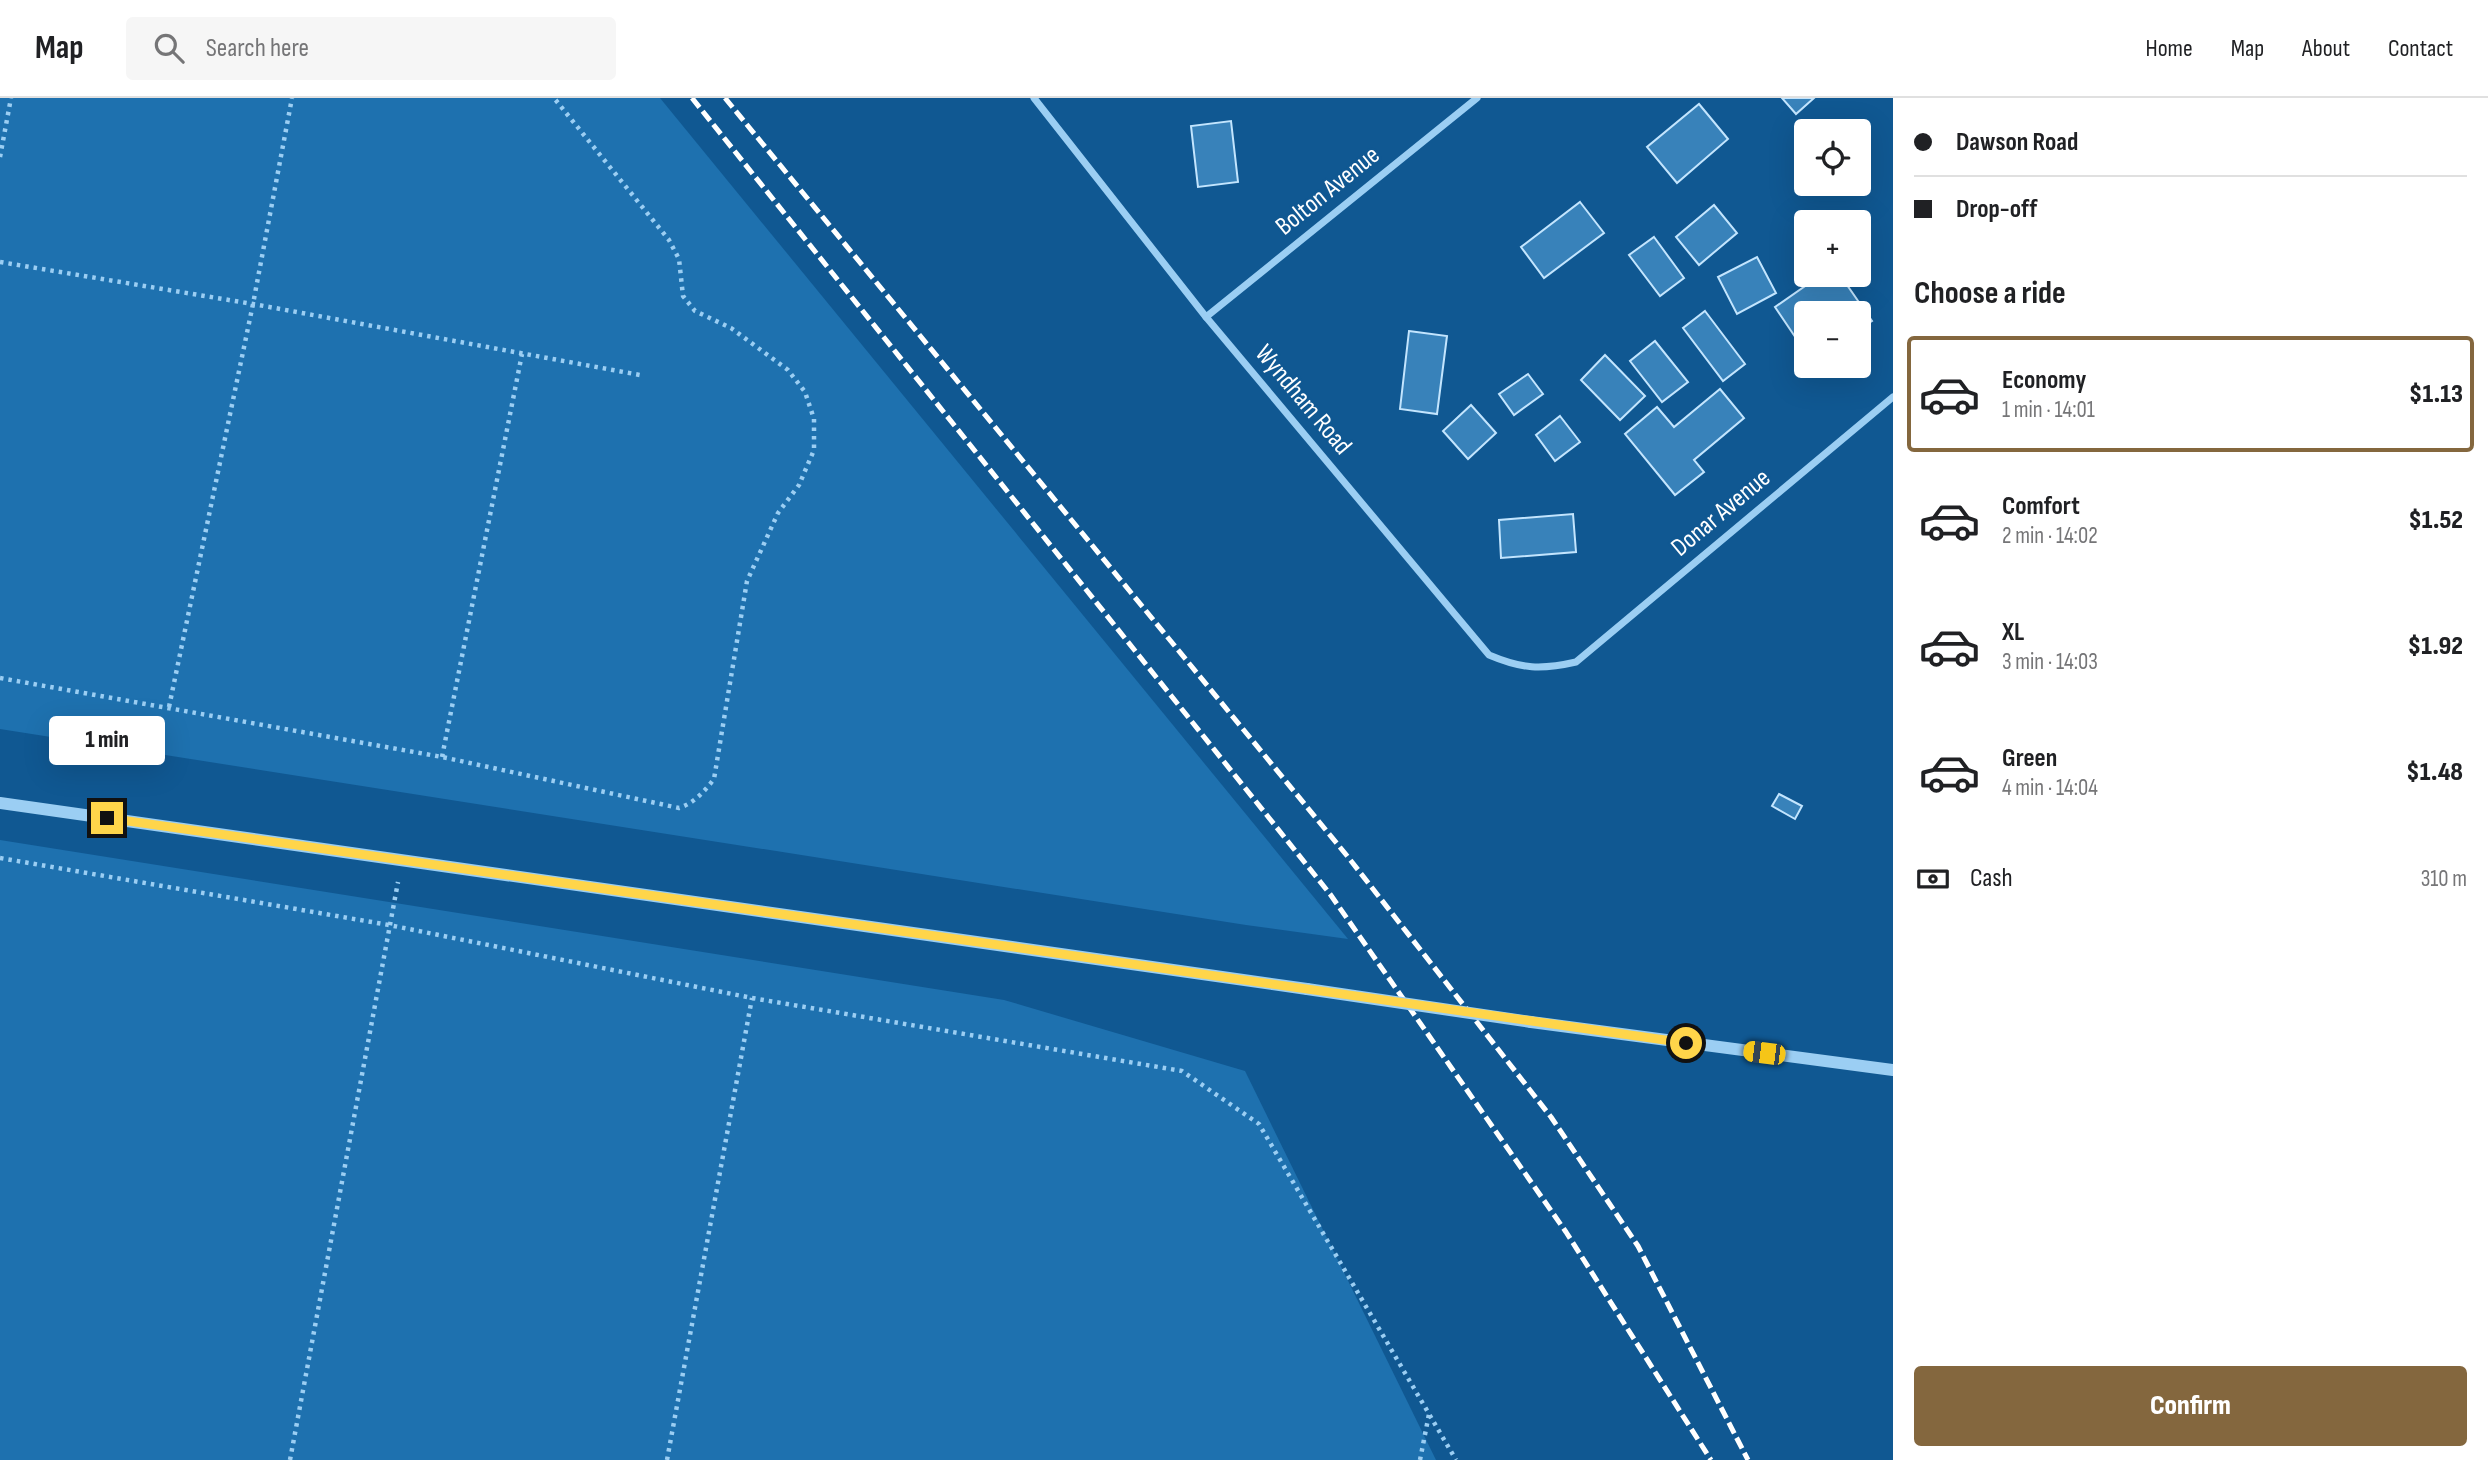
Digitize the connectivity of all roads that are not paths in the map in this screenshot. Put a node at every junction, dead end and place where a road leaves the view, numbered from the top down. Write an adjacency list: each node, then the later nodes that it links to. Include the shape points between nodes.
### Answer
1 (1034, 98): 3 (street, Wyndham Road)
2 (1478, 98): 3 (street, Bolton Avenue)
3 (1206, 317): 5 (street, Wyndham Road, via 1489,655 1530,668)
4 (1893, 397): 5 (street, Donar Avenue)
5 (1576, 662)
6 (0, 803): 7 (street, bridge)
7 (1893, 1070)

